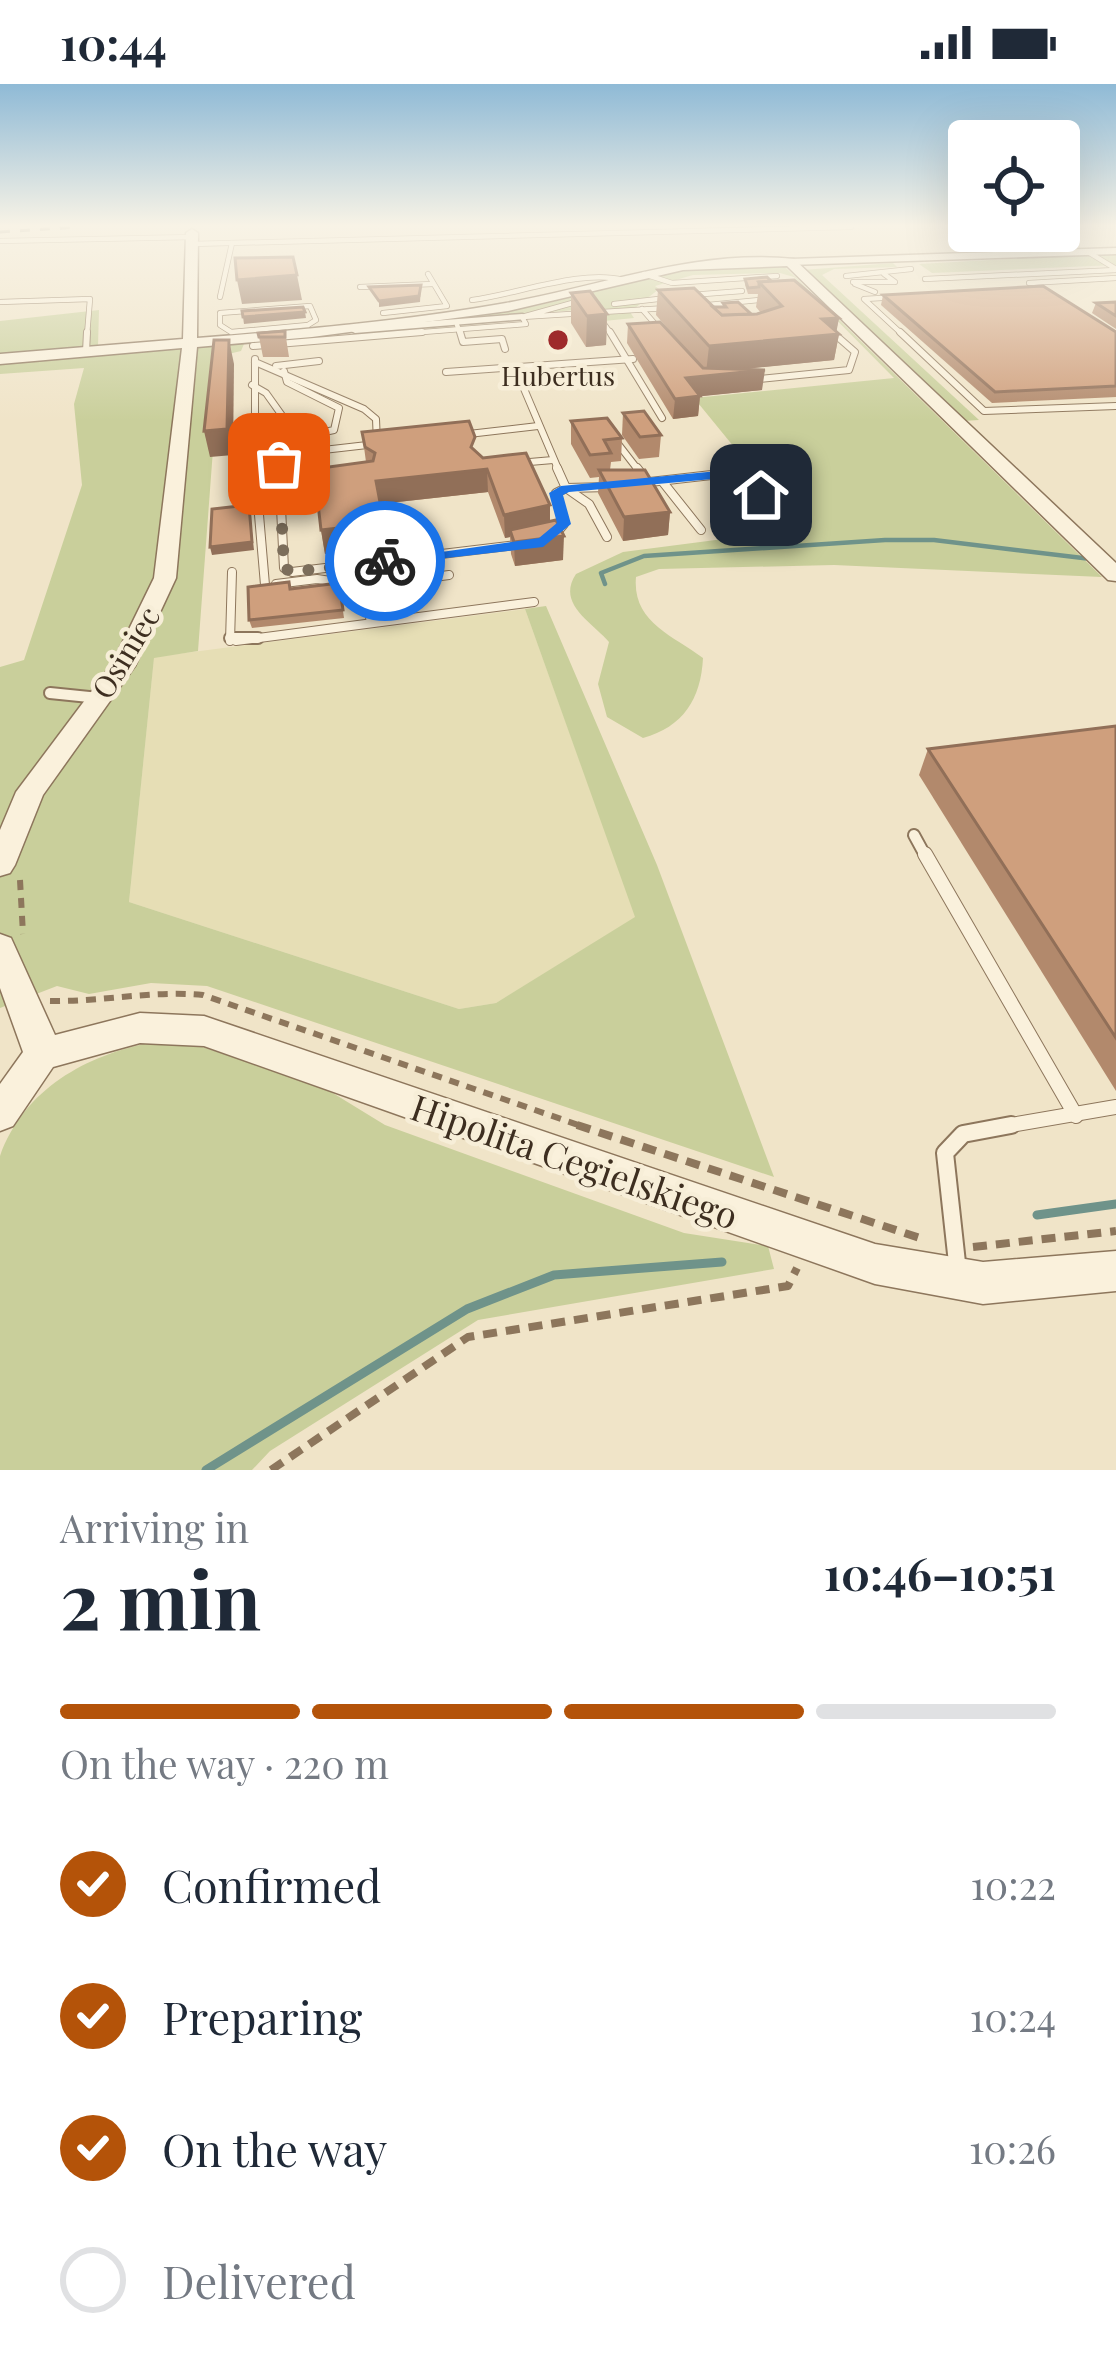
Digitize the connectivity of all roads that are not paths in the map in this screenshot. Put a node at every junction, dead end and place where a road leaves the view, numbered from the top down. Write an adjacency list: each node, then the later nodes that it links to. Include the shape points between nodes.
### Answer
1 (191, 292): 26 (street, Osiniec)
2 (221, 292): 9 (lane)
3 (439, 292): 18 (lane)
4 (468, 292): 13 (lane)
5 (557, 292): 13 (street)
6 (733, 292): 16 (lane, via 636,299)
7 (809, 292): 60 (street)
8 (934, 292): 40 (lane, via 864,299 984,411)
9 (220, 297)
10 (775, 299): 12 (lane)
11 (0, 302): 29 (lane, via 90,299)
12 (740, 302): 17 (lane); 19 (lane, via 694,306)
13 (476, 306): 18 (street)
14 (675, 308): 15 (lane)
15 (642, 309): 16 (lane); 28 (lane)
16 (596, 313): 20 (lane); 20 (lane, via 589,301 574,299); 31 (lane)
17 (756, 316)
18 (450, 319): 20 (street); 22 (street, via 392,316); 23 (street); 27 (lane, via 463,342 502,339)
19 (708, 321)
20 (523, 322): 24 (lane)
21 (824, 325): 38 (lane, via 855,352 849,370)
22 (310, 329): 22 (lane, via 231,332 220,325 220,313 310,306); 23 (street); 25 (street)
23 (365, 333): 25 (lane)
24 (528, 336)
25 (252, 342): 26 (street); 33 (lane)
26 (190, 344): 29 (street); 68 (street, Osiniec, via 165,578 150,618)
27 (506, 349)
28 (676, 349)
29 (86, 352): 30 (street)
30 (0, 359)
31 (633, 359): 36 (lane); 41 (lane, via 635,380)
32 (319, 361): 34 (lane)
33 (255, 362): 34 (lane); 39 (lane)
34 (272, 367): 35 (lane)
35 (284, 370): 45 (lane, via 287,382 341,416 334,430); 47 (lane, via 364,409 376,419)
36 (516, 370): 37 (lane); 42 (lane)
37 (446, 372)
38 (742, 381)
39 (252, 385): 45 (lane); 48 (lane)
40 (1116, 406)
41 (662, 418)
42 (538, 426): 44 (lane); 49 (lane)
43 (610, 433): 53 (lane)
44 (446, 436)
45 (298, 438): 48 (lane)
46 (400, 441): 47 (lane)
47 (377, 444): 54 (lane, via 289,456 278,468)
48 (255, 457): 62 (lane)
49 (553, 460): 50 (lane); 55 (lane)
50 (497, 465)
51 (662, 481): 53 (lane); 56 (lane, via 739,472); 57 (lane)
52 (329, 483): 54 (lane)
53 (647, 483): 55 (lane)
54 (282, 488): 55 (lane, via 284,568 292,572 543,542 564,524 556,493)
55 (566, 488): 58 (lane, via 589,504)
56 (761, 495)
57 (701, 530)
58 (607, 537)
59 (232, 572): 64 (lane)
60 (1116, 574)
61 (449, 575): 63 (lane)
62 (265, 585): 63 (lane, via 317,579); 64 (lane)
63 (365, 586): 66 (lane)
64 (231, 590): 66 (lane, via 230,642)
65 (535, 602): 66 (lane)
66 (370, 623)
67 (50, 693): 68 (lane)
68 (99, 698): 70 (street, Osiniec, via 30,792)
69 (914, 835): 75 (lane)
70 (10, 870)
71 (12, 946): 72 (street, via 39,1002)
72 (41, 1056): 74 (street); 76 (street, Hipolita Cegielskiego, via 120,1028 204,1031 874,1264)
73 (1116, 1107): 75 (lane)
74 (0, 1114)
75 (1076, 1116): 76 (lane, via 963,1134 945,1153)
76 (957, 1263): 77 (street, Hipolita Cegielskiego, via 1048,1281)
77 (1116, 1271)

